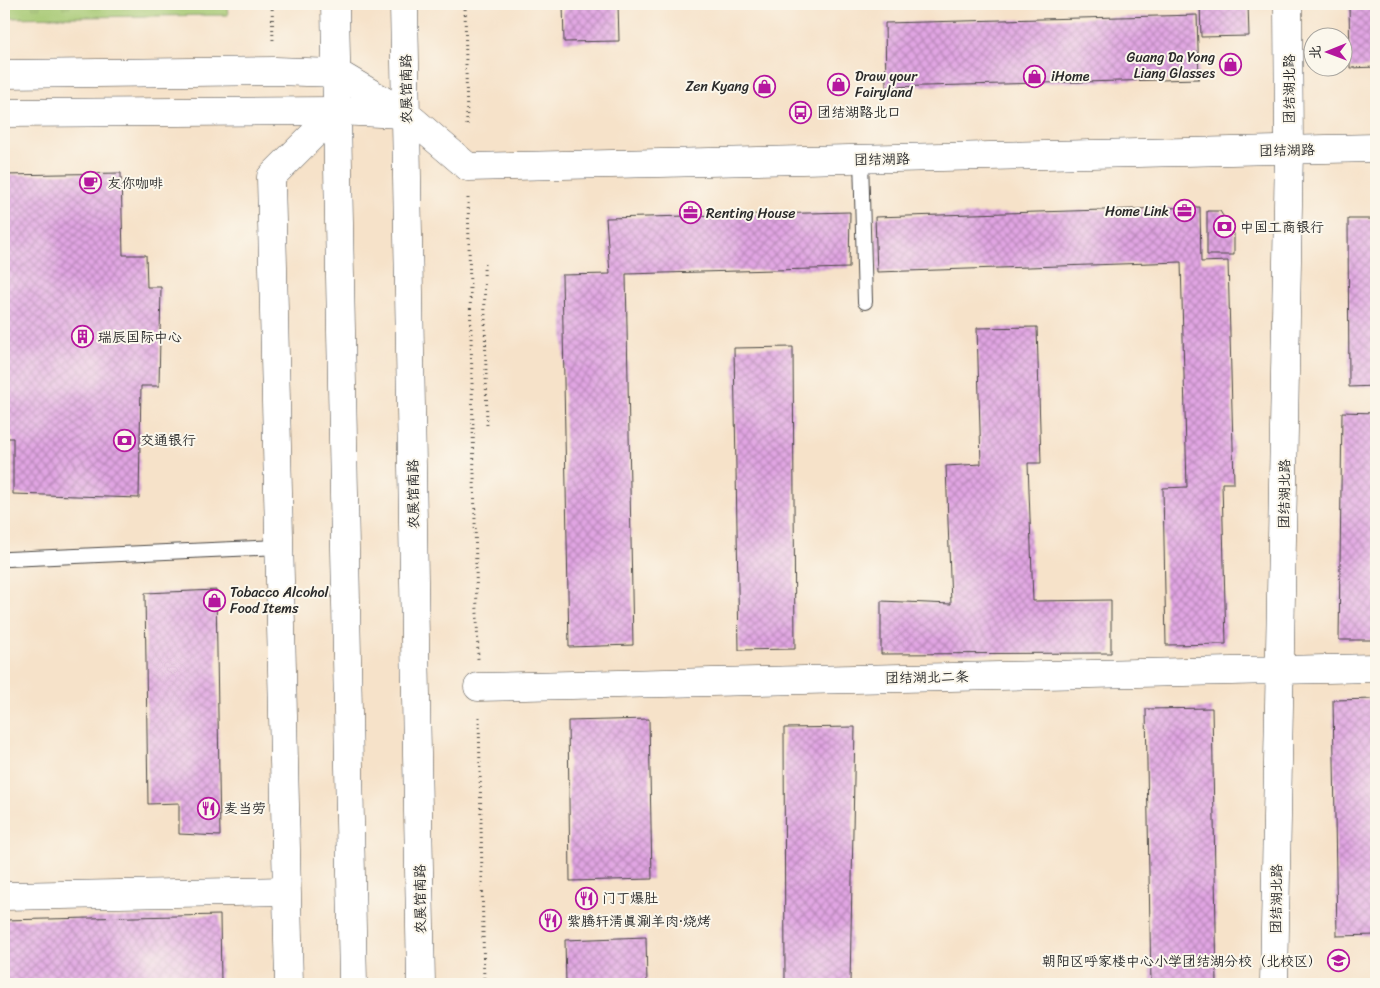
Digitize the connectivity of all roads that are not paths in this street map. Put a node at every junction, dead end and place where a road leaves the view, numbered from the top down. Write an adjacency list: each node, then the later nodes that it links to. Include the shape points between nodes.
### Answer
1 (335, 4): 4 (street)
2 (404, 4): 8 (street, 农展馆南路)
3 (1288, 4): 10 (street, 团结湖北路)
4 (337, 73): 5 (street, via 275,70); 6 (street); 8 (street)
5 (4, 74)
6 (337, 111): 7 (street); 8 (street); 13 (street, via 271,177); 21 (street)
7 (4, 113)
8 (406, 114): 11 (street, 团结湖路, via 468,167); 22 (street, 农展馆南路)
9 (1376, 148): 10 (street, 团结湖路)
10 (1289, 150): 11 (street, 团结湖路); 16 (street, 团结湖北路)
11 (861, 159): 12 (lane)
12 (865, 302)
13 (279, 547): 14 (lane); 18 (street)
14 (8, 559)
15 (1376, 668): 16 (street, 团结湖北二条)
16 (1282, 669): 17 (street, 团结湖北二条); 23 (street, 团结湖北路)
17 (478, 688)
18 (286, 891): 19 (street); 20 (street)
19 (4, 896)
20 (289, 984)
21 (352, 984)
22 (421, 984)
23 (1274, 984)

